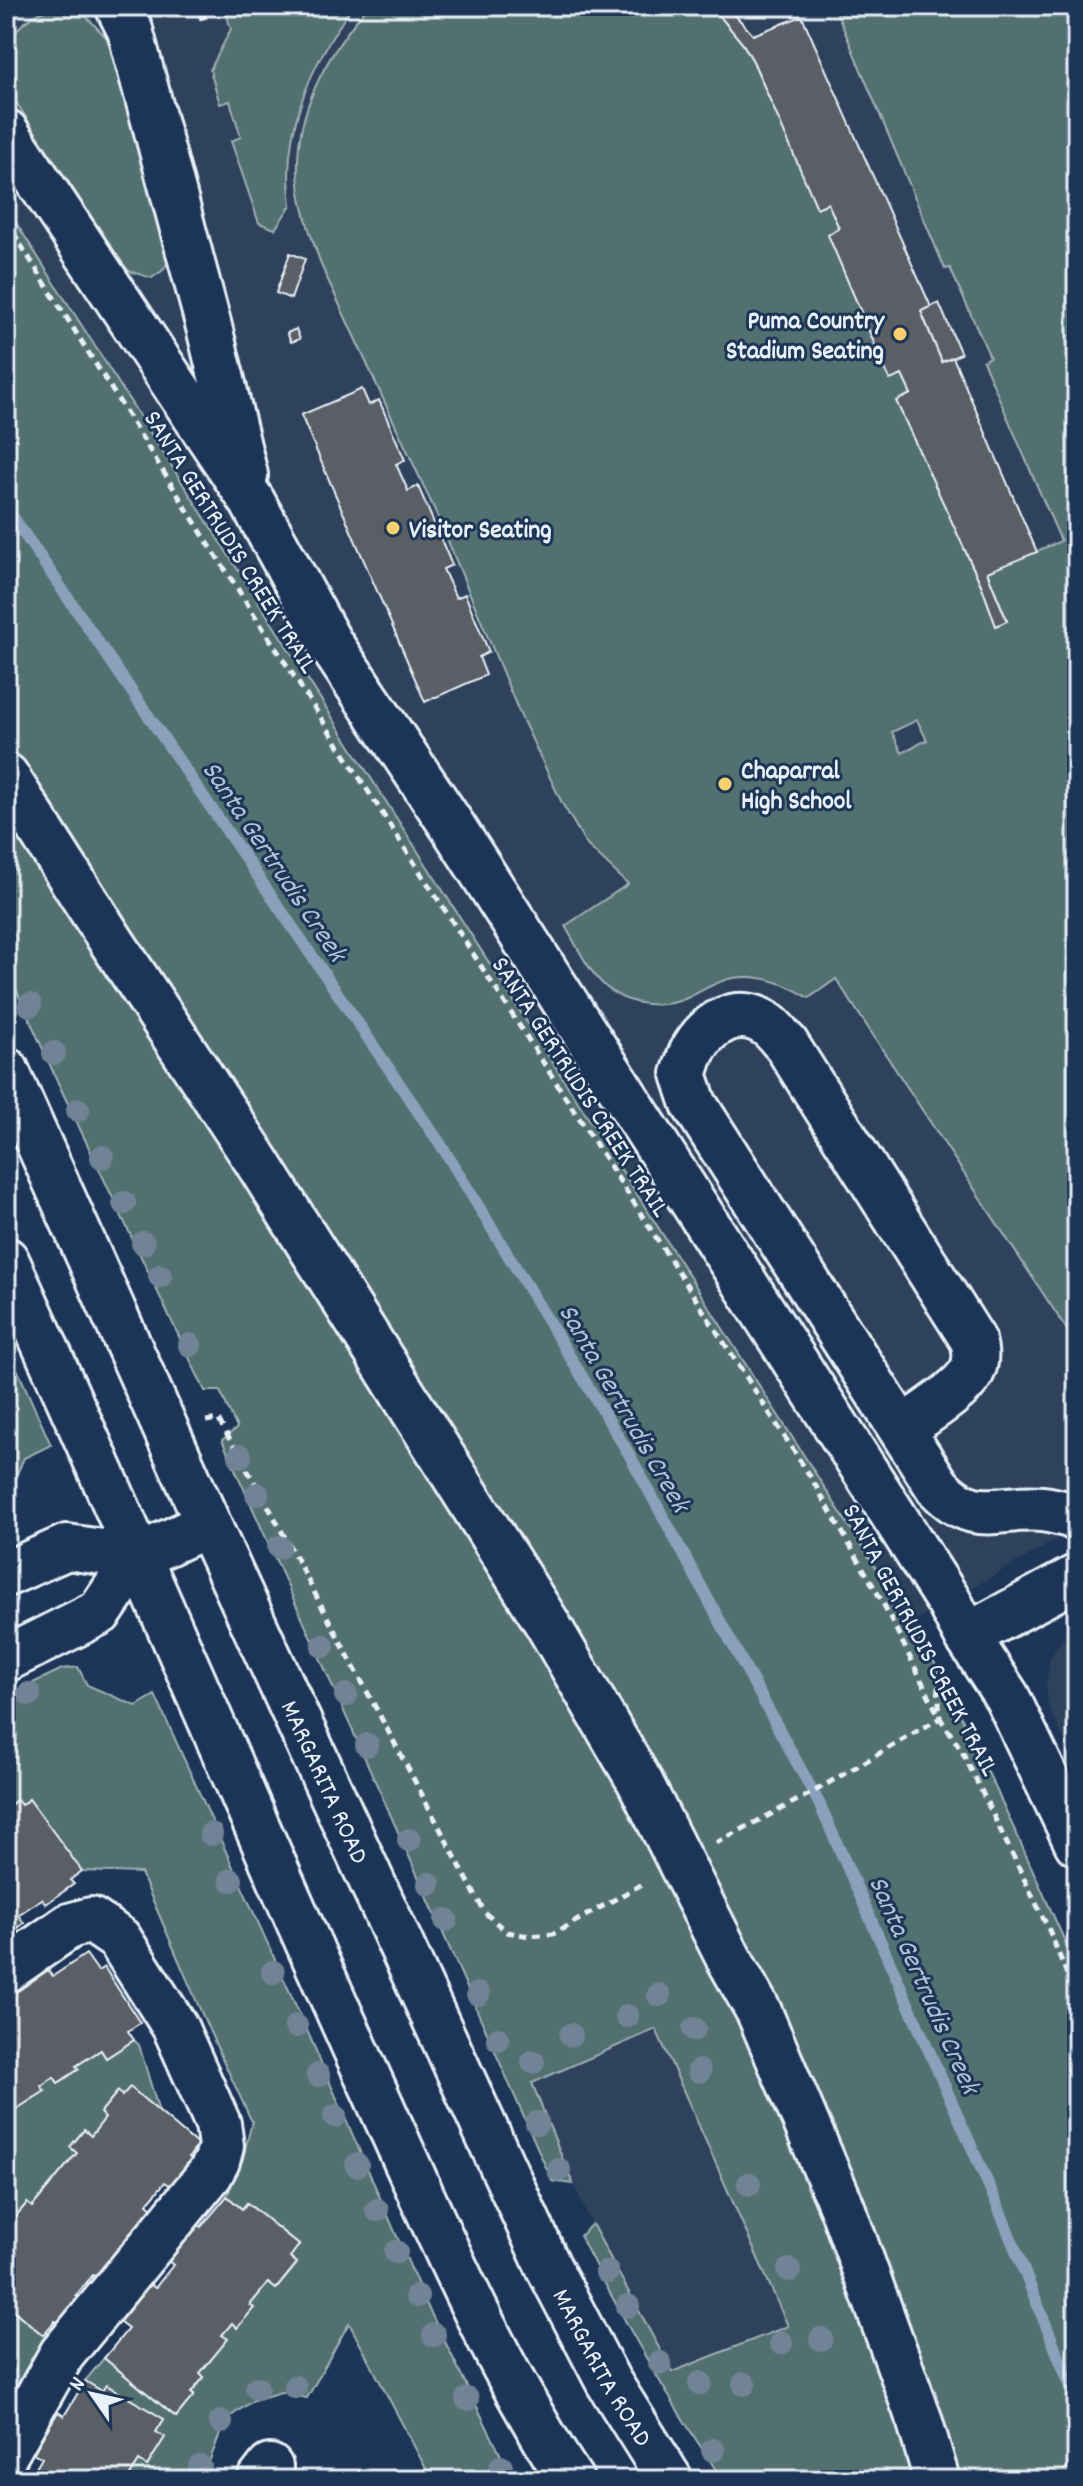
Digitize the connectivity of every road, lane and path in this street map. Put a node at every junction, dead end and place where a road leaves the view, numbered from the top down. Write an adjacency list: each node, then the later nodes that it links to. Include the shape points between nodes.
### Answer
1 (118, 6): 6 (main road, via 130,30)
2 (211, 15): 3 (path)
3 (199, 18)
4 (6, 132): 6 (main road)
5 (6, 221): 19 (path, SANTA GERTRUDIS CREEK TRAIL, via 810,1476 882,1601)
6 (252, 501): 17 (main road, via 329,642 453,827)
7 (6, 776): 28 (main road, via 253,1155 547,1623 640,1782 759,2012 842,2207)
8 (6, 1070): 13 (main road, MARGARITA ROAD)
9 (6, 1260): 14 (main road)
10 (206, 1421): 22 (path, via 218,1419 264,1500 485,1913 507,1932 553,1934)
11 (902, 1429): 11 (main road, via 964,1383 973,1369 973,1340 786,1044 756,1018 737,1014 719,1022 693,1050 684,1074 694,1104); 12 (main road, via 951,1501 989,1513 1041,1509)
12 (1077, 1519)
13 (208, 1524): 14 (main road); 27 (main road, MARGARITA ROAD, via 549,2268 608,2381)
14 (137, 1557): 15 (main road, via 67,1547); 18 (main road, via 100,1612); 26 (main road, via 477,2316)
15 (6, 1574)
16 (1077, 1577): 17 (main road)
17 (967, 1636): 20 (main road, via 1007,1697)
18 (6, 1659)
19 (940, 1718): 21 (path); 24 (path, SANTA GERTRUDIS CREEK TRAIL, via 962,1751)
20 (1077, 1843)
21 (707, 1848)
22 (653, 1878)
23 (6, 1970): 25 (main road, via 69,1926 91,1920 119,1939 175,2027 218,2124 221,2146 210,2174 62,2354)
24 (1077, 1999)
25 (6, 2453)
26 (571, 2480)
27 (670, 2480)
28 (937, 2480)

